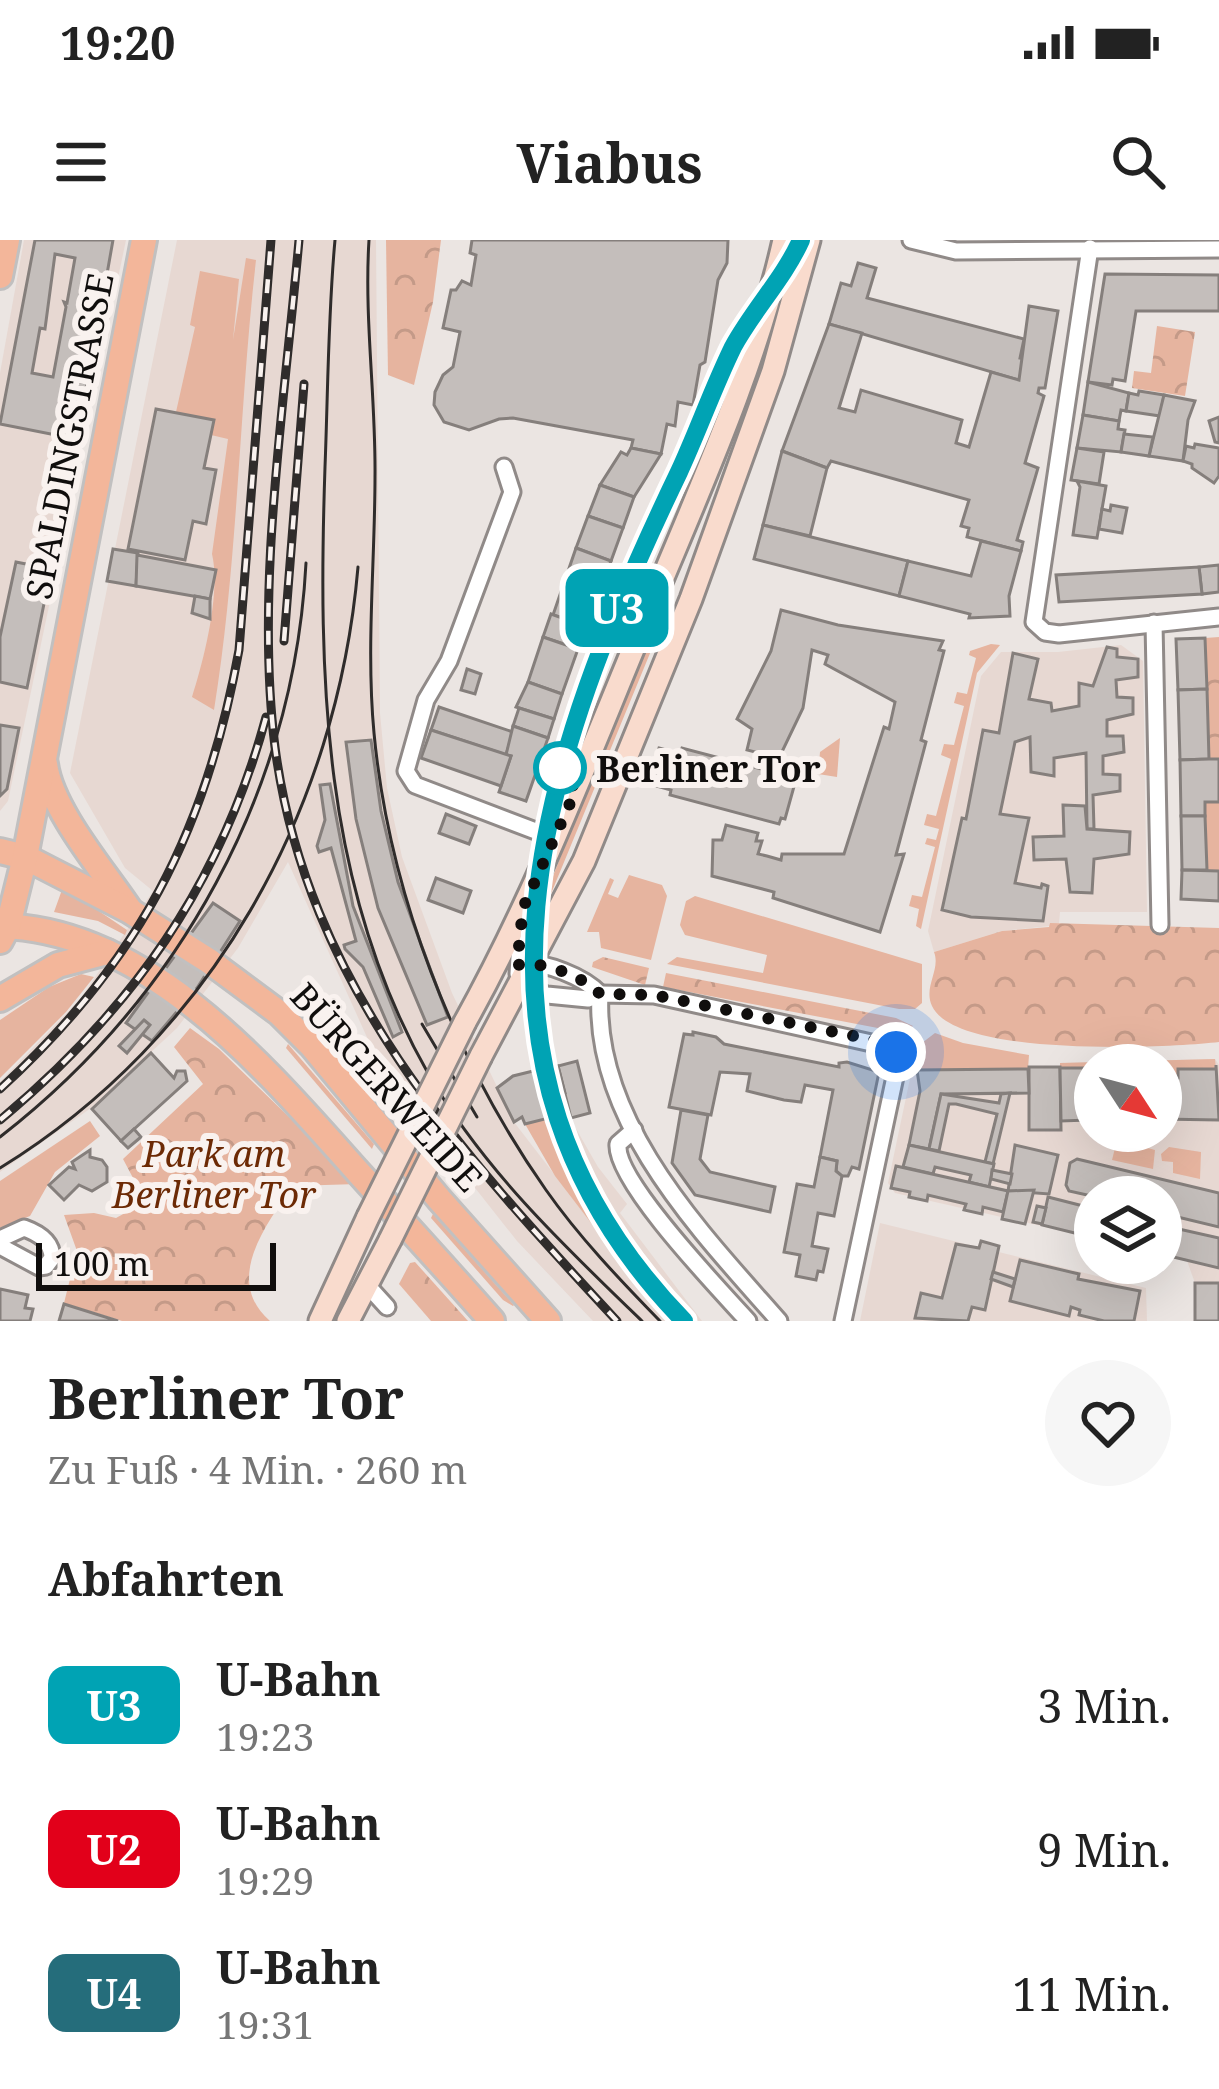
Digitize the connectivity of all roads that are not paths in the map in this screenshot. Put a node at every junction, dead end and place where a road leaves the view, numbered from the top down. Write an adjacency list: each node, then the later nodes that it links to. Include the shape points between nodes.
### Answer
1 (7, 240): 8 (main road)
2 (144, 240): 12 (main road, SPALDINGSTRASSE)
3 (784, 240): 13 (main road, via 716,449)
4 (809, 240): 20 (main road, via 767,390 691,598 584,862)
5 (911, 240): 6 (street, via 956,251)
6 (1090, 248): 7 (street); 11 (street, via 1034,622 1045,632)
7 (1219, 248)
8 (0, 276)
9 (503, 466): 13 (street, via 512,492 460,634 426,700 406,771 415,785)
10 (1219, 617): 11 (street)
11 (1154, 623): 17 (street)
12 (44, 753): 14 (main road, SPALDINGSTRASSE); 16 (main road, via 59,801)
13 (554, 838): 15 (main road)
14 (12, 854): 16 (main road, BÜRGERWEIDE); 18 (main road, SPALDINGSTRASSE)
15 (523, 908): 20 (street); 21 (main road)
16 (130, 911): 30 (main road, BÜRGERWEIDE, via 239,982 302,1035)
17 (1160, 925)
18 (3, 931): 19 (main road, via 38,928)
19 (109, 952): 23 (main road, via 58,964); 29 (main road, via 219,1025)
20 (524, 970): 21 (street, via 505,970); 22 (street, via 589,983); 22 (street, via 547,995); 25 (main road, bridge)
21 (481, 994): 27 (main road, bridge)
22 (600, 994): 24 (street, via 604,1045); 33 (street, via 672,999 888,1043 897,1054)
23 (0, 999)
24 (634, 1130): 31 (street, via 617,1144 621,1163); 32 (street, via 676,1201)
25 (367, 1285): 26 (street); 28 (main road)
26 (387, 1307)
27 (320, 1321)
28 (347, 1321)
29 (493, 1321)
30 (548, 1321)
31 (748, 1321)
32 (778, 1321)
33 (843, 1321)

